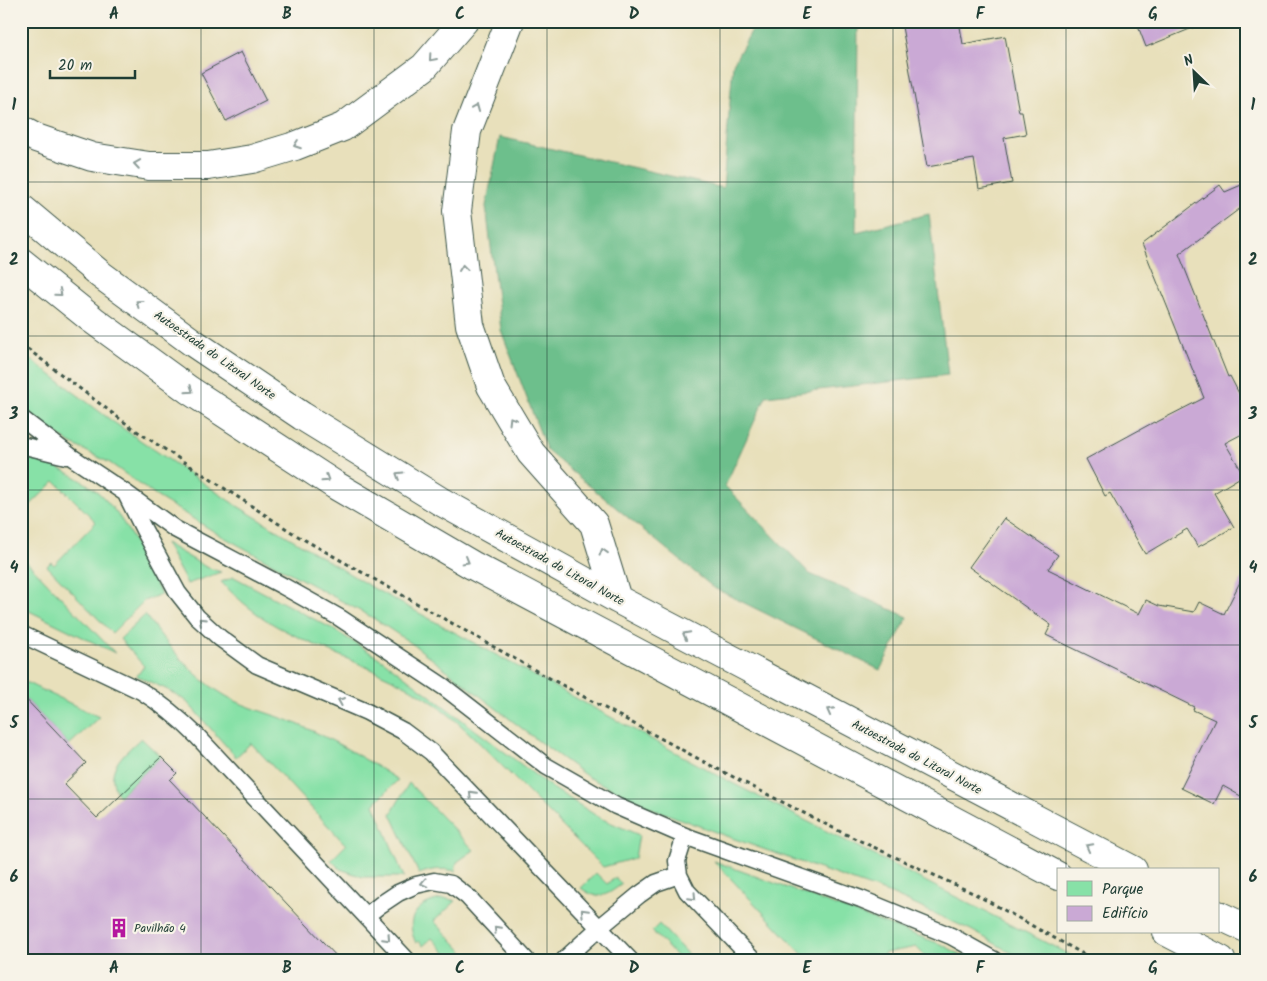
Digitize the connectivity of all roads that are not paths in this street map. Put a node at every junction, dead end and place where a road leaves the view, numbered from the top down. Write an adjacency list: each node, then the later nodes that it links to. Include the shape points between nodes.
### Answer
1 (464, 21): 3 (highway, one-way to 3, via 424,67 343,127 252,159 208,166 149,166 92,157)
2 (510, 21): 10 (highway, one-way to 2, via 594,524 531,453 491,386 470,325 456,211 467,131)
3 (21, 130)
4 (21, 208): 10 (highway, Autoestrada do Litoral Norte, one-way to 4, via 440,501 302,416 192,342 101,275)
5 (21, 262): 15 (highway, one-way to 15, via 189,390 335,485 472,565)
6 (21, 418): 8 (lane)
7 (21, 445): 8 (lane)
8 (73, 458): 9 (lane)
9 (127, 494): 12 (lane, via 175,529 340,618 444,687 546,766 616,806); 18 (lane, one-way to 9, via 431,752 403,730 256,665 197,617 178,592)
10 (617, 599): 13 (highway, Autoestrada do Litoral Norte, one-way to 10)
11 (21, 634): 16 (lane, via 141,691 178,718)
12 (685, 836): 14 (lane, via 677,861); 26 (lane, via 861,899 951,936)
13 (1129, 868)
14 (679, 875): 18 (lane, via 656,883); 25 (lane, one-way to 25, via 687,891)
15 (1057, 875)
16 (366, 916): 21 (lane, one-way to 21); 22 (lane, one-way to 16, via 468,897 451,884 434,881 416,885)
17 (1220, 916): 19 (highway)
18 (599, 928): 23 (lane); 24 (lane)
19 (1246, 928)
20 (1171, 934): 27 (highway)
21 (407, 960)
22 (526, 960)
23 (564, 960)
24 (630, 960)
25 (753, 960)
26 (994, 960)
27 (1220, 960)

